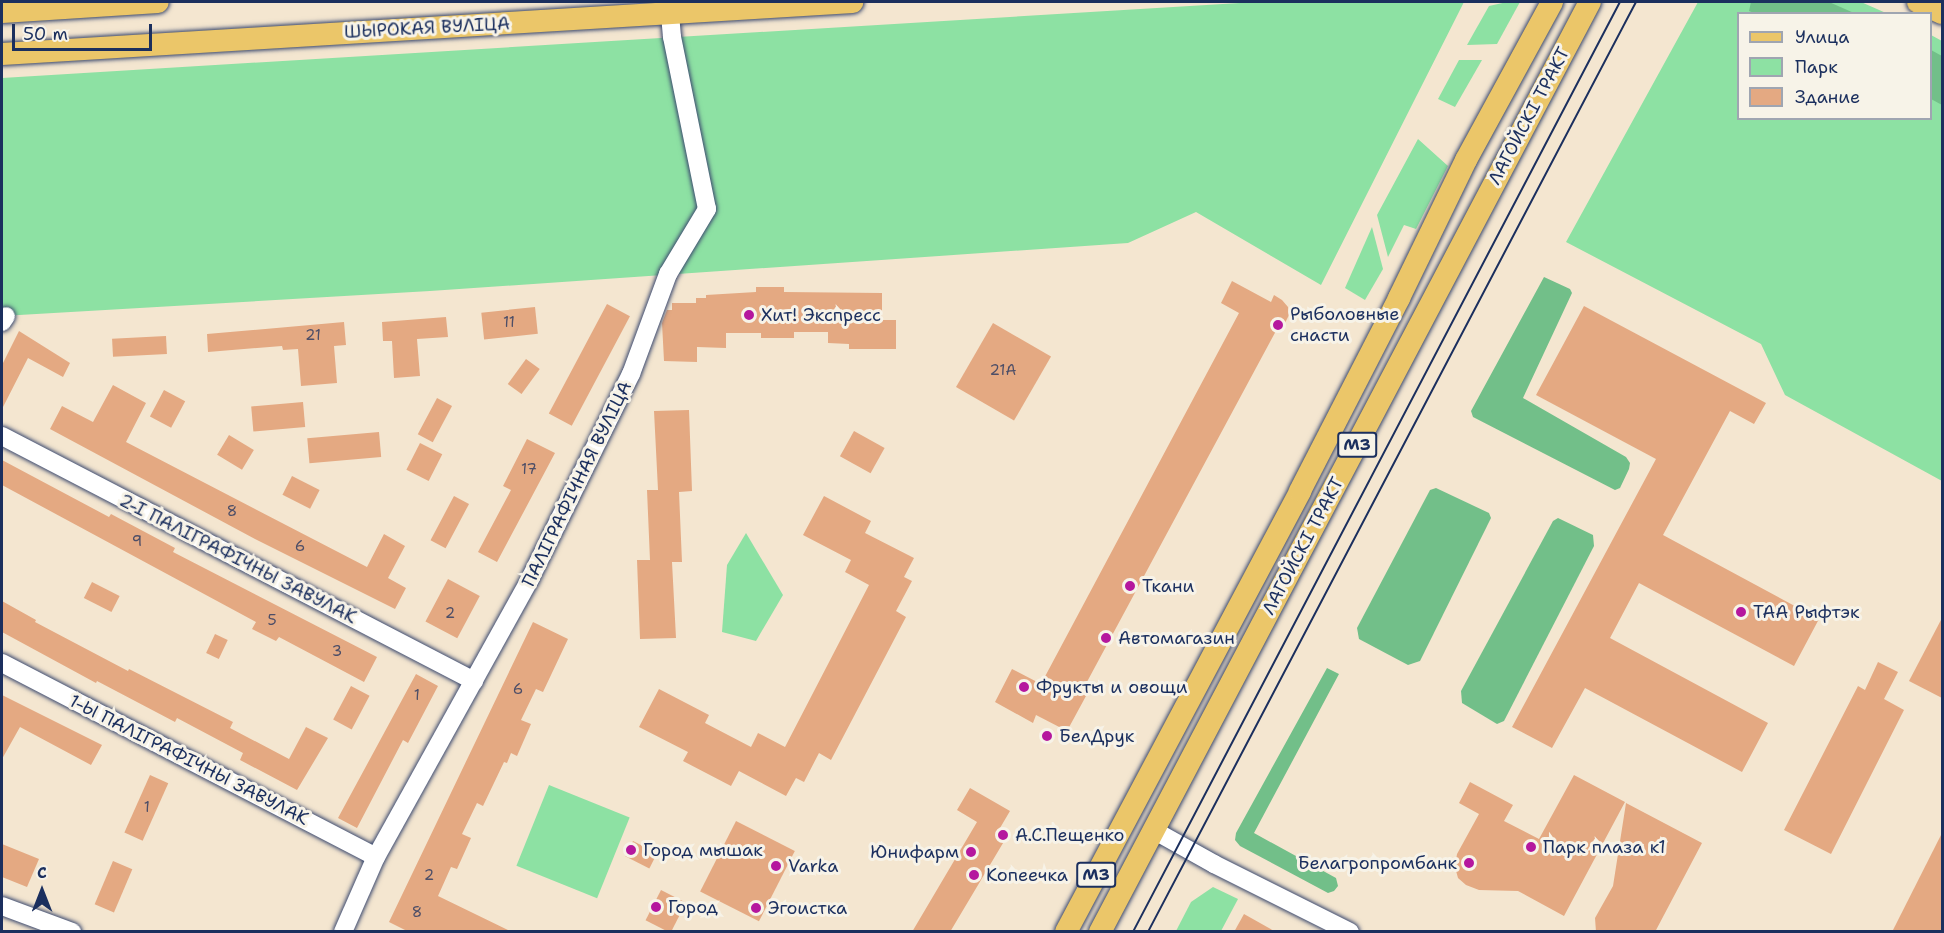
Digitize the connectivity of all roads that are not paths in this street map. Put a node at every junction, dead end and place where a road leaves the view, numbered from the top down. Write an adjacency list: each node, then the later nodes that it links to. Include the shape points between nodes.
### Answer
1 (158, 2): 6 (main road)
2 (852, 2): 7 (main road, ШЫРОКАЯ ВУЛІЦА)
3 (1552, 2): 13 (main road, ЛАГОЙСКІ ТРАКТ / М3, via 1466,160 1394,308)
4 (1590, 2): 14 (main road, ЛАГОЙСКІ ТРАКТ / М3)
5 (1918, 2): 8 (main road)
6 (2, 12)
7 (670, 13): 9 (main road, ШЫРОКАЯ ВУЛІЦА); 12 (street, ПАЛІГРАФІЧНАЯ ВУЛІЦА, via 707,209 668,274 631,374 536,569)
8 (1942, 13)
9 (2, 54)
10 (2, 436): 12 (street, 2-І ПАЛІГРАФІЧНЫ ЗАВУЛАК)
11 (2, 663): 15 (street, 1-Ы ПАЛІГРАФІЧНЫ ЗАВУЛАК)
12 (474, 681): 15 (street, ПАЛІГРАФІЧНАЯ ВУЛІЦА)
13 (1128, 819): 14 (main road); 19 (main road, ЛАГОЙСКІ ТРАКТ / М3)
14 (1155, 831): 20 (main road, ЛАГОЙСКІ ТРАКТ / М3); 21 (street)
15 (376, 857): 18 (street, ПАЛІГРАФІЧНАЯ ВУЛІЦА)
16 (2, 906): 17 (street)
17 (72, 932)
18 (343, 932)
19 (1066, 932)
20 (1100, 932)
21 (1350, 932)

